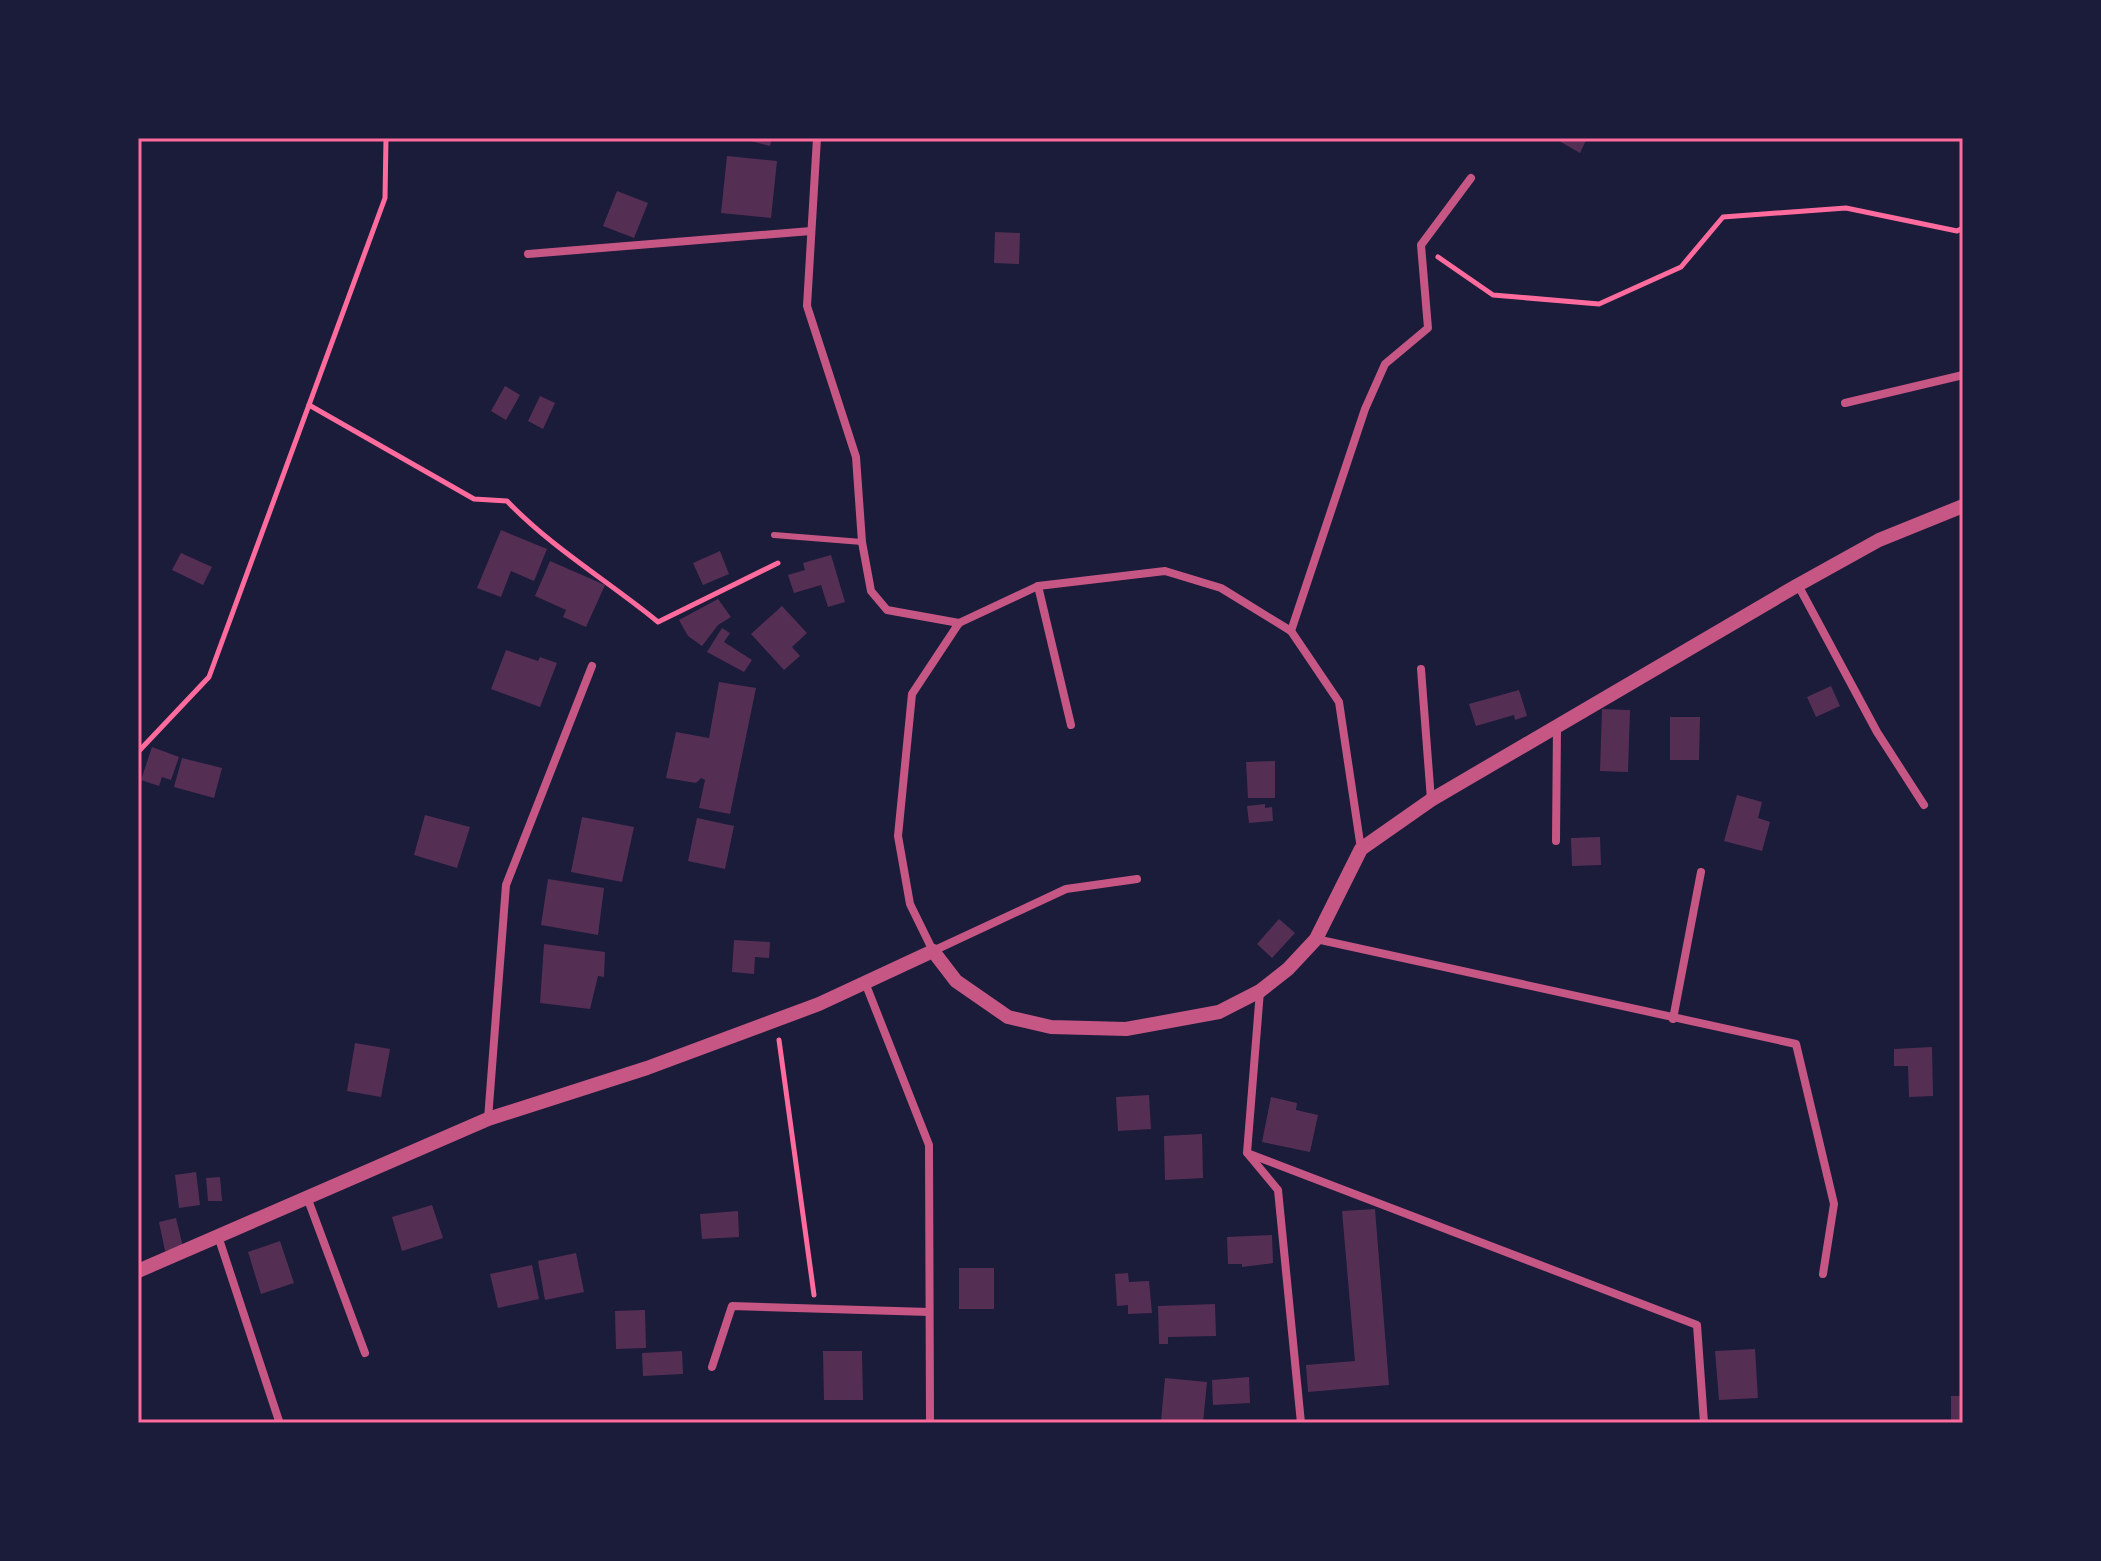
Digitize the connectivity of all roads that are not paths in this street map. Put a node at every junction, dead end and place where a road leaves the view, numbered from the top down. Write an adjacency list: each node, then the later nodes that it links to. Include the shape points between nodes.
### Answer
1 (817, 138): 3 (street)
2 (1471, 178): 13 (street, via 1421,245 1428,328 1385,364)
3 (811, 231): 4 (street); 9 (street, via 807,306 856,457)
4 (528, 254)
5 (1963, 375): 6 (street)
6 (1845, 403)
7 (1963, 506): 10 (street, via 1879,540)
8 (774, 535): 9 (lane)
9 (862, 542): 12 (street, via 871,591 887,610)
10 (1798, 585): 17 (street); 19 (street, via 1877,732)
11 (1038, 586): 12 (street); 13 (street, via 1165,571 1221,588); 16 (street)
12 (959, 623): 25 (street, via 912,694 898,836 910,904)
13 (1291, 631): 21 (street, via 1339,702)
14 (592, 666): 29 (street, via 506,885)
15 (1421, 669): 18 (street)
16 (1071, 725)
17 (1557, 725): 18 (street); 20 (street)
18 (1431, 800): 21 (street)
19 (1924, 805)
20 (1556, 841)
21 (1361, 849): 24 (street)
22 (1701, 872): 28 (street)
23 (1137, 879): 25 (street, via 1066,889)
24 (1316, 939): 27 (street); 28 (street)
25 (933, 951): 26 (street); 27 (street, via 956,981 1008,1017 1051,1027 1126,1029 1180,1021 1219,1012)
26 (866, 985): 29 (street, via 647,1068); 35 (street, via 929,1145)
27 (1260, 991): 30 (street)
28 (1673, 1019): 34 (street, via 1796,1044 1834,1204)
29 (488, 1119): 31 (street)
30 (1247, 1153): 40 (street, via 1278,1190); 41 (street, via 1697,1325)
31 (307, 1197): 32 (street); 36 (street)
32 (218, 1236): 33 (street); 38 (street)
33 (138, 1271)
34 (1823, 1274)
35 (929, 1312): 37 (street, via 732,1306); 39 (street)
36 (365, 1353)
37 (712, 1367)
38 (279, 1421)
39 (930, 1423)
40 (1301, 1423)
41 (1704, 1423)

